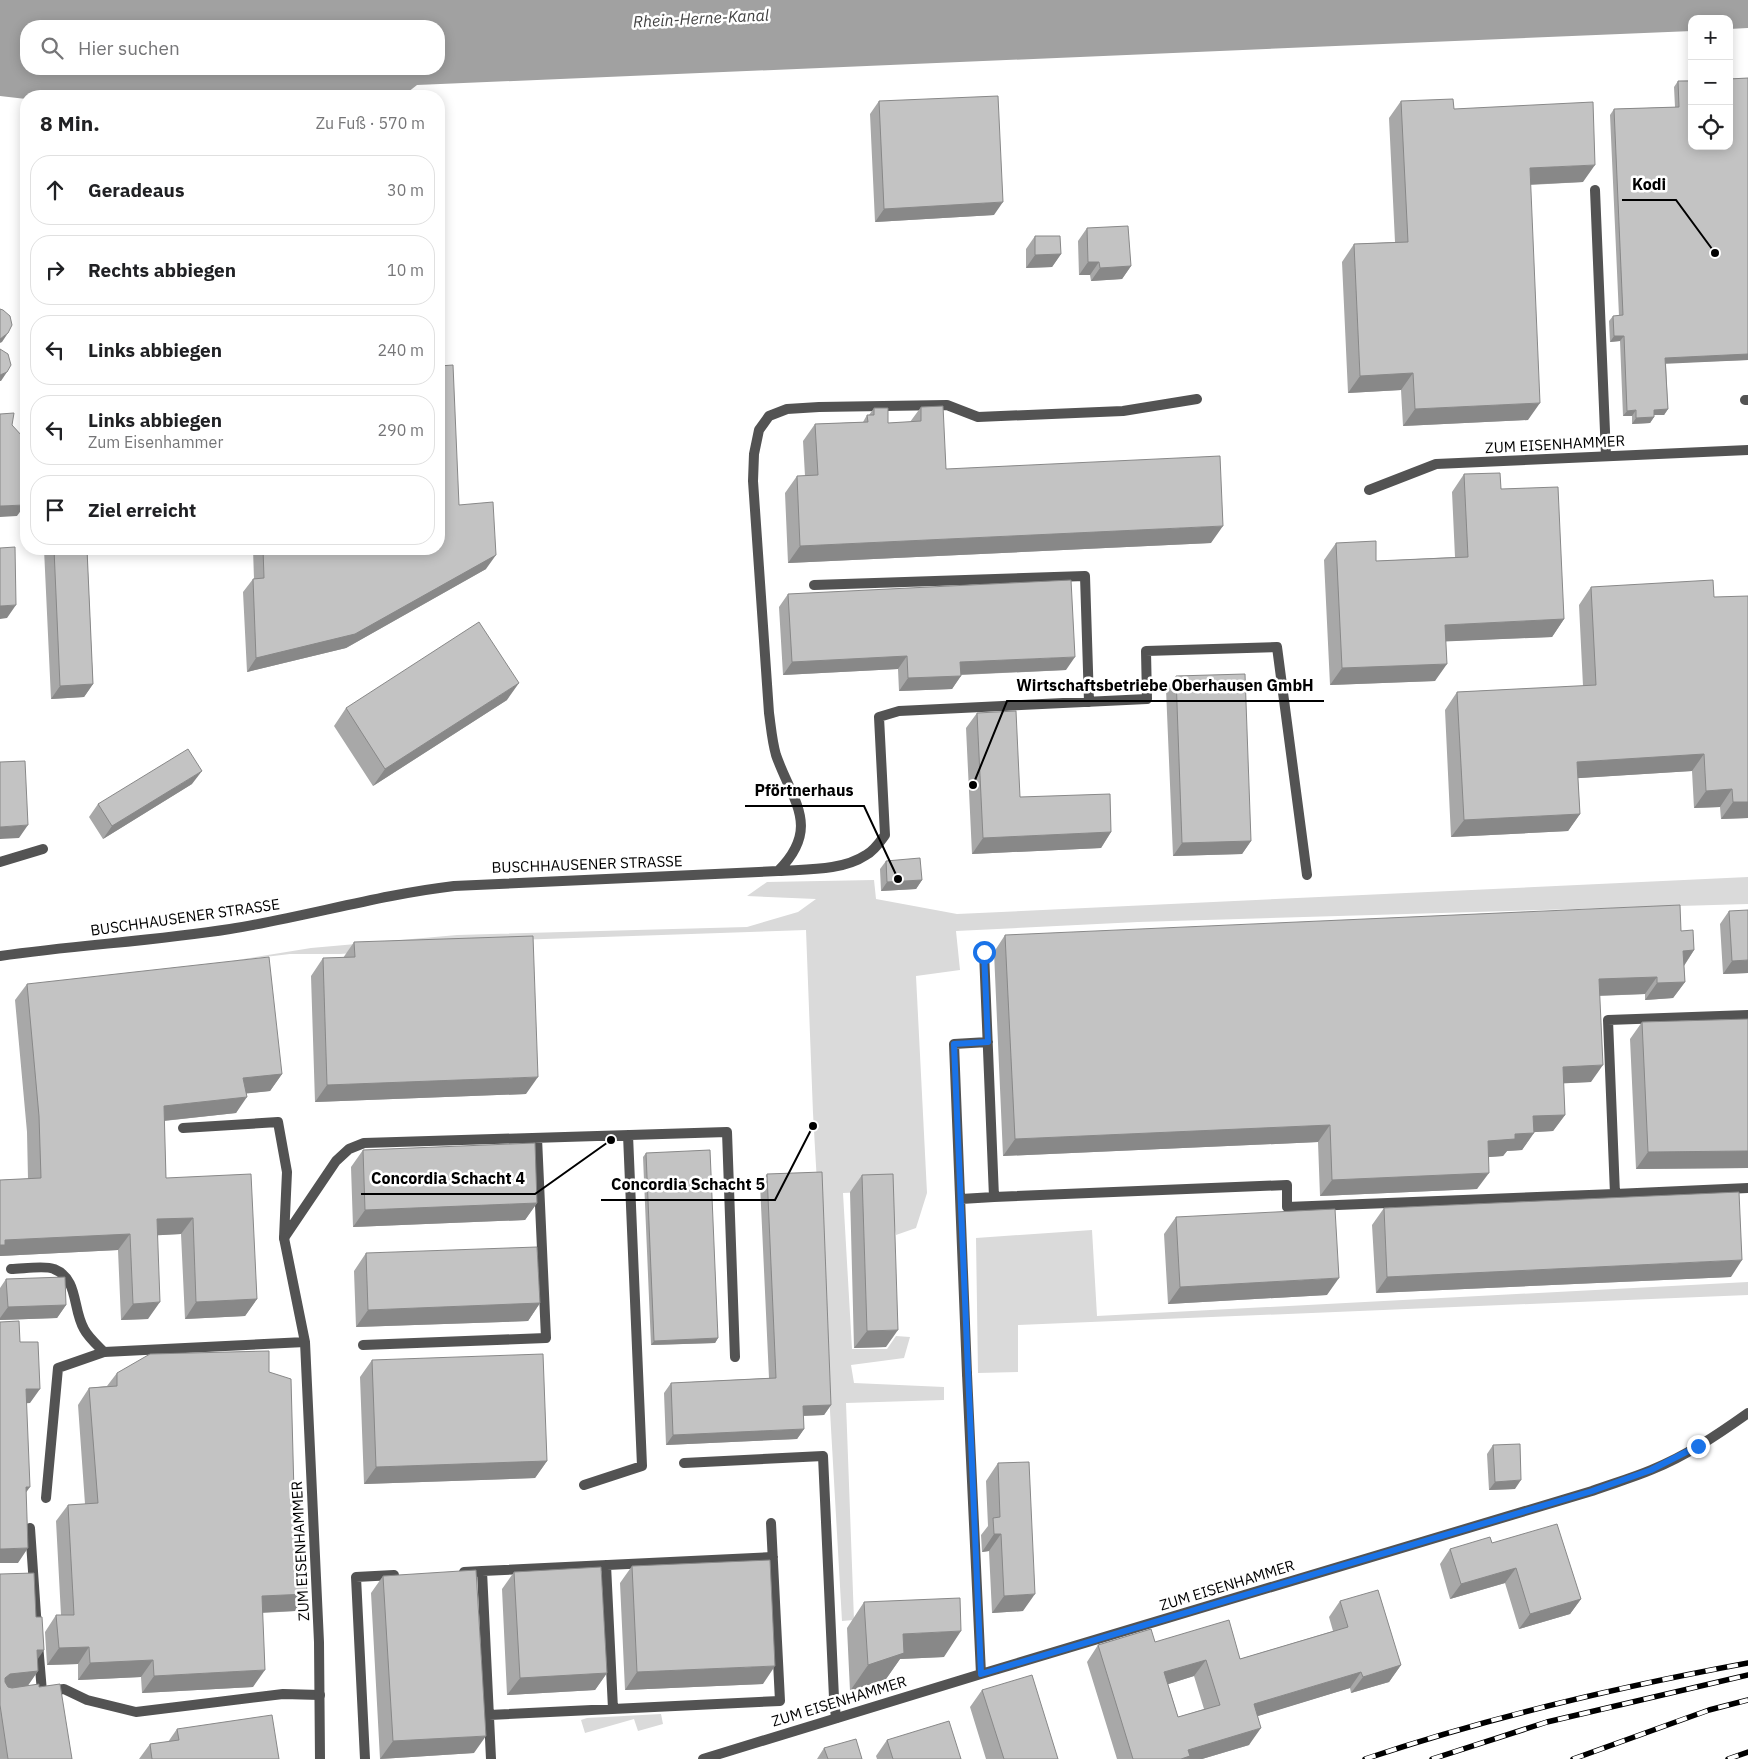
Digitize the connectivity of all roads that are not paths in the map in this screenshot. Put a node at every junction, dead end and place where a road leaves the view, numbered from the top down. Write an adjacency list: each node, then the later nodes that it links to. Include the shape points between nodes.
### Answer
1 (1595, 190): 4 (street)
2 (1197, 399): 10 (street, via 1123,411 978,417 947,405 819,407 787,409 769,416 758,430 753,481 772,740 796,800 801,824 798,845)
3 (1748, 450): 4 (street, ZUM EISENHAMMER)
4 (1606, 456): 5 (street, ZUM EISENHAMMER, via 1436,464)
5 (1369, 490)
6 (814, 585): 7 (street, via 1085,576)
7 (1089, 702): 10 (street, BUSCHHAUSENER STRASSE, via 899,711 879,717 885,835 867,855 852,862); 11 (street, via 1147,699 1146,651 1277,647)
8 (43, 849): 9 (street)
9 (0, 862)
10 (778, 871): 13 (street, BUSCHHAUSENER STRASSE, via 454,886 412,891 230,929)
11 (1307, 875)
12 (984, 952): 15 (street)
13 (0, 956)
14 (1748, 1014): 20 (street, via 1608,1020)
15 (988, 1042): 21 (street); 22 (street, via 954,1044)
16 (183, 1128): 23 (street, ZUM EISENHAMMER, via 278,1122 287,1172)
17 (628, 1135): 18 (street); 28 (street, via 727,1132); 31 (street, via 642,1466)
18 (537, 1138): 23 (street, via 364,1143 349,1149 336,1161); 26 (street, via 546,1338)
19 (1748, 1188): 20 (street)
20 (1615, 1194): 21 (street, via 1287,1207 1287,1186)
21 (994, 1197): 22 (street)
22 (961, 1199): 40 (street)
23 (284, 1238): 25 (street, ZUM EISENHAMMER)
24 (11, 1269): 27 (street, via 53,1268 66,1276 72,1285 84,1330)
25 (305, 1342): 27 (street); 41 (street, ZUM EISENHAMMER)
26 (363, 1345)
27 (104, 1352): 32 (street, via 58,1368)
28 (735, 1357)
29 (1748, 1413): 40 (street, ZUM EISENHAMMER, via 1669,1462 1600,1488)
30 (684, 1463): 44 (street, via 822,1456)
31 (584, 1485)
32 (46, 1498)
33 (771, 1523): 35 (street)
34 (30, 1528): 41 (street, via 29,1575 38,1692 64,1689 87,1700 136,1712 283,1694)
35 (773, 1557): 36 (street); 42 (street, via 780,1701)
36 (606, 1565): 37 (street); 42 (street)
37 (482, 1571): 38 (street); 43 (street)
38 (453, 1572)
39 (404, 1575): 46 (street, via 356,1577)
40 (981, 1674): 44 (street, ZUM EISENHAMMER)
41 (320, 1695): 45 (street, ZUM EISENHAMMER)
42 (613, 1709): 43 (street)
43 (489, 1715): 47 (street)
44 (836, 1718): 48 (street, ZUM EISENHAMMER)
45 (320, 1759)
46 (365, 1759)
47 (492, 1759)
48 (703, 1759)

